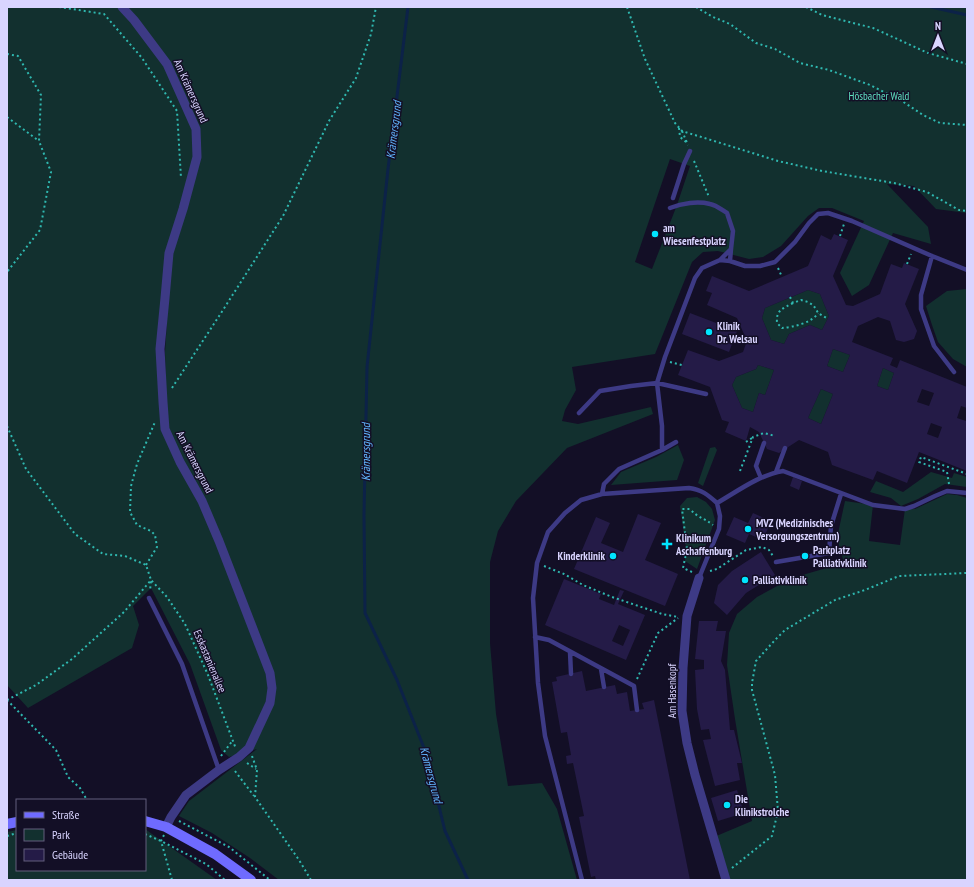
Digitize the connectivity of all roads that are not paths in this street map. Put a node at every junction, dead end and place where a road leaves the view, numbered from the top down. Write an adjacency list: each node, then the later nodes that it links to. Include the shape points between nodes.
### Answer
1 (122, 7): 33 (street, Am Krämersgrund, via 167,64 196,128 197,157 170,253 160,349 165,429 202,501 219,541 270,673 272,688 270,703 249,748)
2 (690, 151): 3 (lane)
3 (673, 198)
4 (670, 208): 5 (lane, via 695,203 712,204 727,213 733,231)
5 (731, 249): 7 (lane); 8 (lane)
6 (932, 256): 8 (lane, via 828,213 818,214 774,262 760,266 745,266); 9 (lane); 10 (lane, via 921,295 921,309 934,346)
7 (720, 260): 8 (lane); 11 (lane, via 702,268 696,278)
8 (730, 261)
9 (967, 270)
10 (954, 372)
11 (657, 383): 12 (lane); 13 (lane, via 600,391); 17 (lane)
12 (706, 394)
13 (579, 412)
14 (676, 442): 17 (lane)
15 (764, 443): 19 (lane, via 756,466)
16 (785, 448): 18 (lane)
17 (662, 450): 21 (lane, via 619,469 604,484)
18 (776, 472): 19 (lane); 22 (lane, via 783,471)
19 (761, 478): 23 (lane)
20 (967, 493): 22 (lane, via 947,491 905,509 873,505)
21 (602, 494): 23 (lane, via 689,488 706,494); 27 (lane, via 582,500 565,512 548,532 537,563 533,598)
22 (841, 494): 24 (lane, via 831,526 829,552)
23 (717, 503): 25 (lane, Am Hasenkopf, via 719,529)
24 (776, 562)
25 (699, 576): 36 (street, Am Hasenkopf, via 683,616 682,711 694,775)
26 (149, 598): 33 (lane, via 182,664)
27 (535, 637): 28 (lane, via 549,640); 38 (lane, via 538,683 546,736)
28 (570, 652): 29 (lane); 30 (lane)
29 (601, 669): 31 (lane); 32 (lane, via 634,686)
30 (571, 674)
31 (604, 687)
32 (637, 710)
33 (219, 770): 35 (street, Am Krämersgrund, via 186,795)
34 (146, 821): 35 (street)
35 (166, 828): 37 (street, via 215,854)
36 (725, 876)
37 (251, 880)
38 (582, 880)

